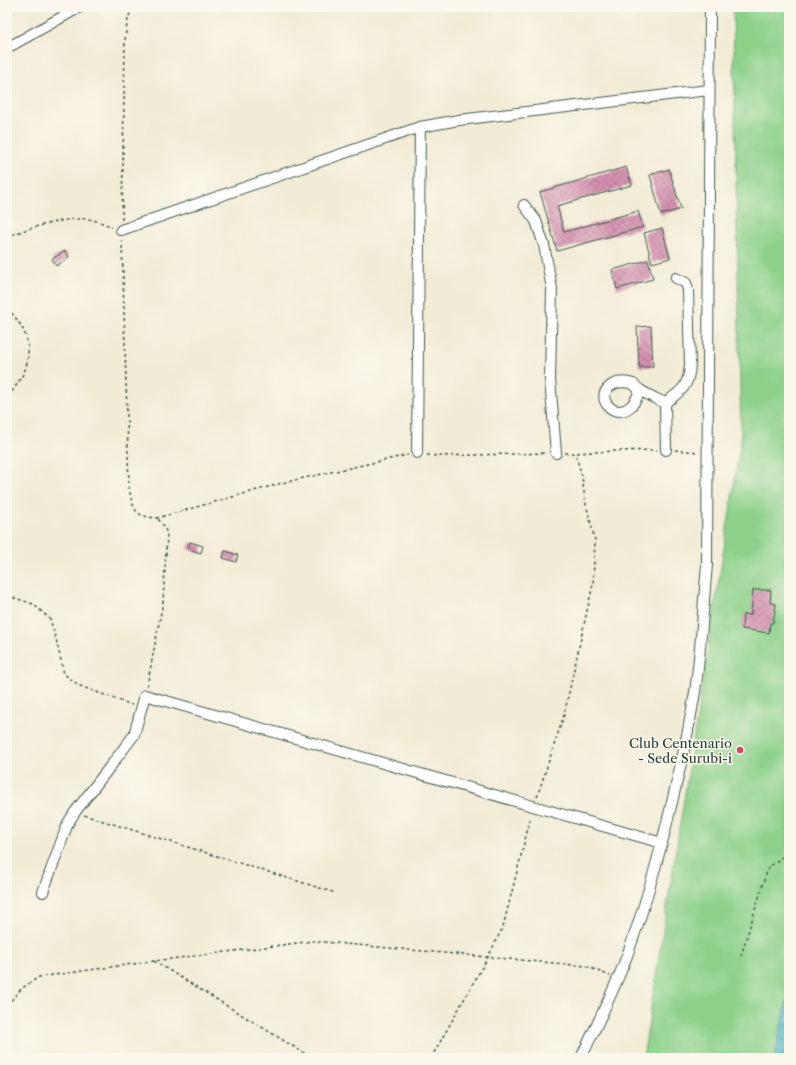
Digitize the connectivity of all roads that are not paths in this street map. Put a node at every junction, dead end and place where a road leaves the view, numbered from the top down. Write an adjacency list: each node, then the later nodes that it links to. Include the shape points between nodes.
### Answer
1 (80, 7): 3 (street)
2 (710, 7): 4 (street)
3 (7, 48)
4 (710, 90): 5 (street, via 459,120); 14 (street, via 706,565 695,691)
5 (420, 127): 7 (street); 12 (street)
6 (524, 205): 13 (street, via 536,221 544,245 552,289 550,379)
7 (121, 230)
8 (676, 278): 10 (street, via 686,283 688,290 690,364 688,381)
9 (640, 390): 10 (street)
10 (665, 403): 11 (street)
11 (666, 450)
12 (417, 453)
13 (556, 453)
14 (662, 843): 15 (street, via 145,695 134,735 68,823); 16 (street, via 647,899 627,954 603,1012)
15 (43, 892)
16 (580, 1058)

